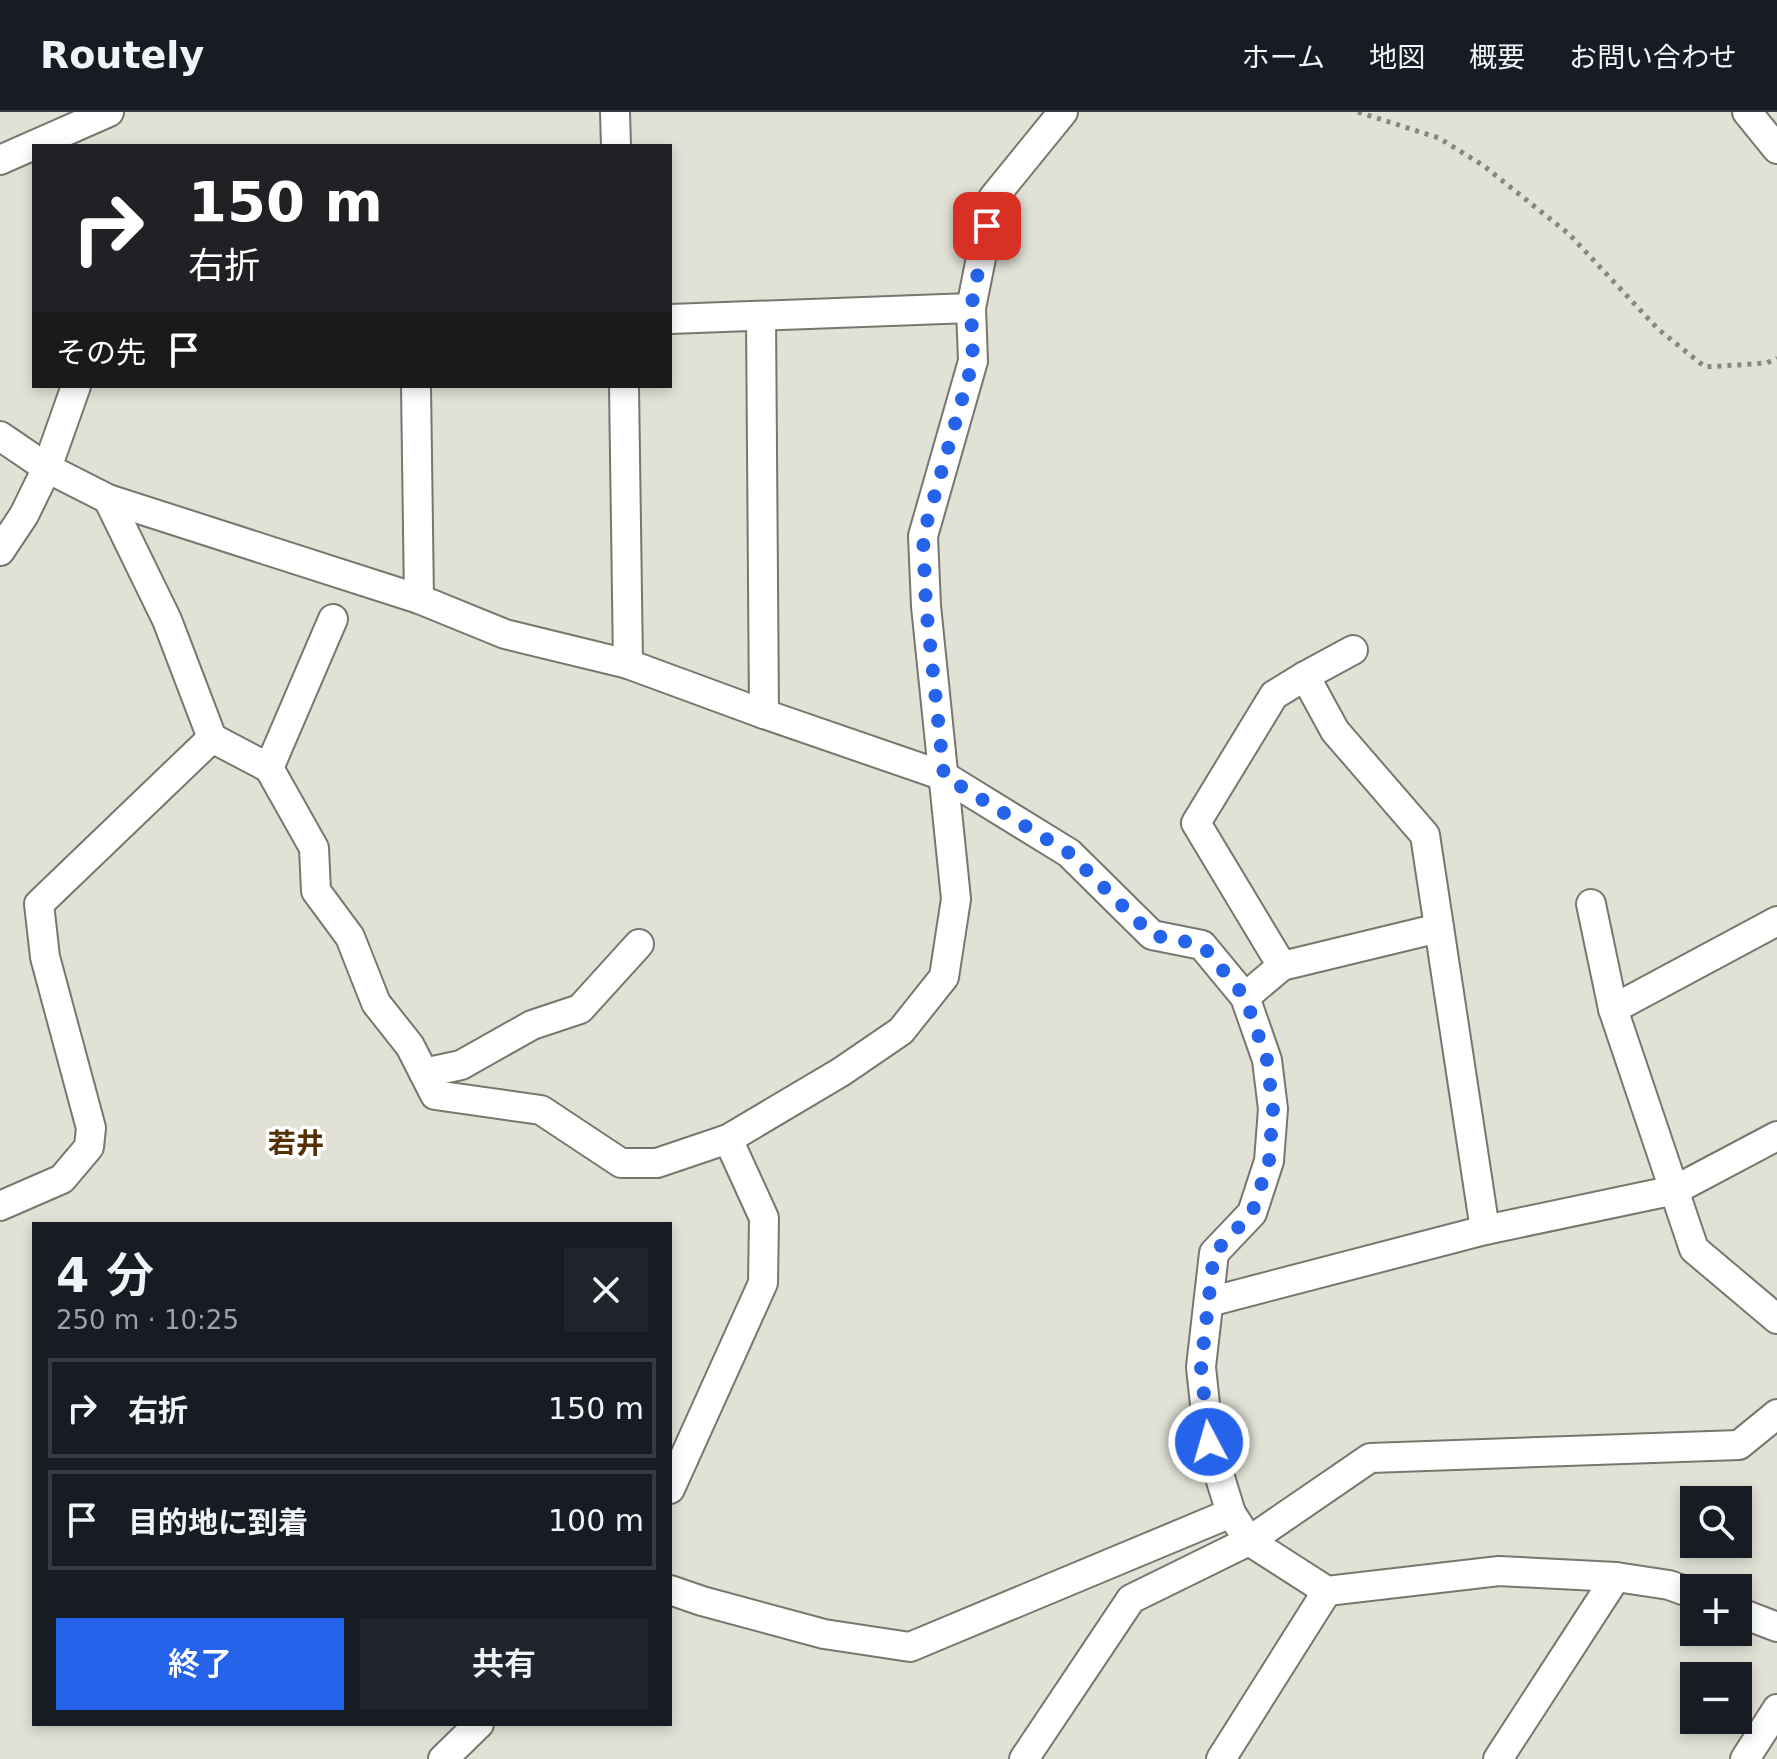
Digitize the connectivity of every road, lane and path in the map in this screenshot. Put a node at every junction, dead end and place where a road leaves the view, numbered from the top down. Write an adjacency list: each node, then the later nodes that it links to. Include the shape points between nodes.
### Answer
1 (109, 112): 6 (street)
2 (615, 112): 7 (street)
3 (1063, 112): 11 (street, via 993,198)
4 (1358, 112): 14 (path, via 1439,138 1484,166 1569,234 1658,329 1705,367)
5 (1747, 112): 9 (street)
6 (36, 144)
7 (616, 144)
8 (32, 146): 10 (street)
9 (1777, 149)
10 (0, 160)
11 (971, 308): 12 (street); 30 (street, via 973,361 923,536)
12 (761, 316): 13 (street); 27 (street)
13 (672, 319)
14 (1777, 358)
15 (75, 388): 19 (street)
16 (416, 388): 22 (street)
17 (624, 388): 25 (street)
18 (0, 436): 19 (street)
19 (47, 468): 20 (street); 21 (street)
20 (108, 499): 22 (street); 28 (street, via 167,620)
21 (0, 551)
22 (419, 599): 25 (street, via 505,634)
23 (333, 619): 29 (street)
24 (1353, 650): 26 (street)
25 (628, 664): 27 (street)
26 (1305, 676): 33 (street, via 1335,731 1425,835); 35 (street, via 1274,695 1196,823)
27 (764, 714): 30 (street)
28 (212, 738): 29 (street); 42 (street, via 39,904 45,957 91,1128 89,1147 62,1179)
29 (269, 768): 38 (street, via 314,848 316,891 350,937 376,1003)
30 (944, 776): 36 (street, via 1069,853 1152,935 1202,945); 40 (street, via 956,899 944,977 901,1031)
31 (1591, 904): 37 (street)
32 (1777, 921): 37 (street)
33 (1439, 928): 35 (street); 43 (street)
34 (639, 944): 38 (street, via 580,1009 532,1025 461,1065)
35 (1282, 966): 36 (street)
36 (1245, 997): 44 (street, via 1267,1060 1273,1109 1269,1161 1252,1213 1214,1253)
37 (1613, 1009): 41 (street)
38 (424, 1073): 40 (street, via 435,1095 541,1110 621,1163 657,1163)
39 (1777, 1136): 41 (street)
40 (728, 1139): 47 (street, via 764,1218 763,1283)
41 (1675, 1190): 43 (street); 45 (street, via 1694,1249)
42 (0, 1206)
43 (1485, 1230): 44 (street)
44 (1209, 1302): 48 (street, via 1201,1367 1205,1412)
45 (1777, 1319)
46 (1777, 1414): 49 (street, via 1739,1445 1370,1458)
47 (672, 1485)
48 (1231, 1513): 49 (street); 52 (street, via 910,1647 824,1634)
49 (1249, 1541): 53 (street); 59 (street, via 1131,1599)
50 (1616, 1577): 51 (street); 53 (street, via 1499,1571); 61 (street)
51 (1680, 1589)
52 (672, 1591)
53 (1327, 1591): 60 (street)
54 (1752, 1617): 55 (street)
55 (1777, 1627)
56 (1777, 1709): 62 (street)
57 (477, 1726): 58 (street)
58 (443, 1759)
59 (1024, 1759)
60 (1221, 1759)
61 (1498, 1759)
62 (1745, 1759)

